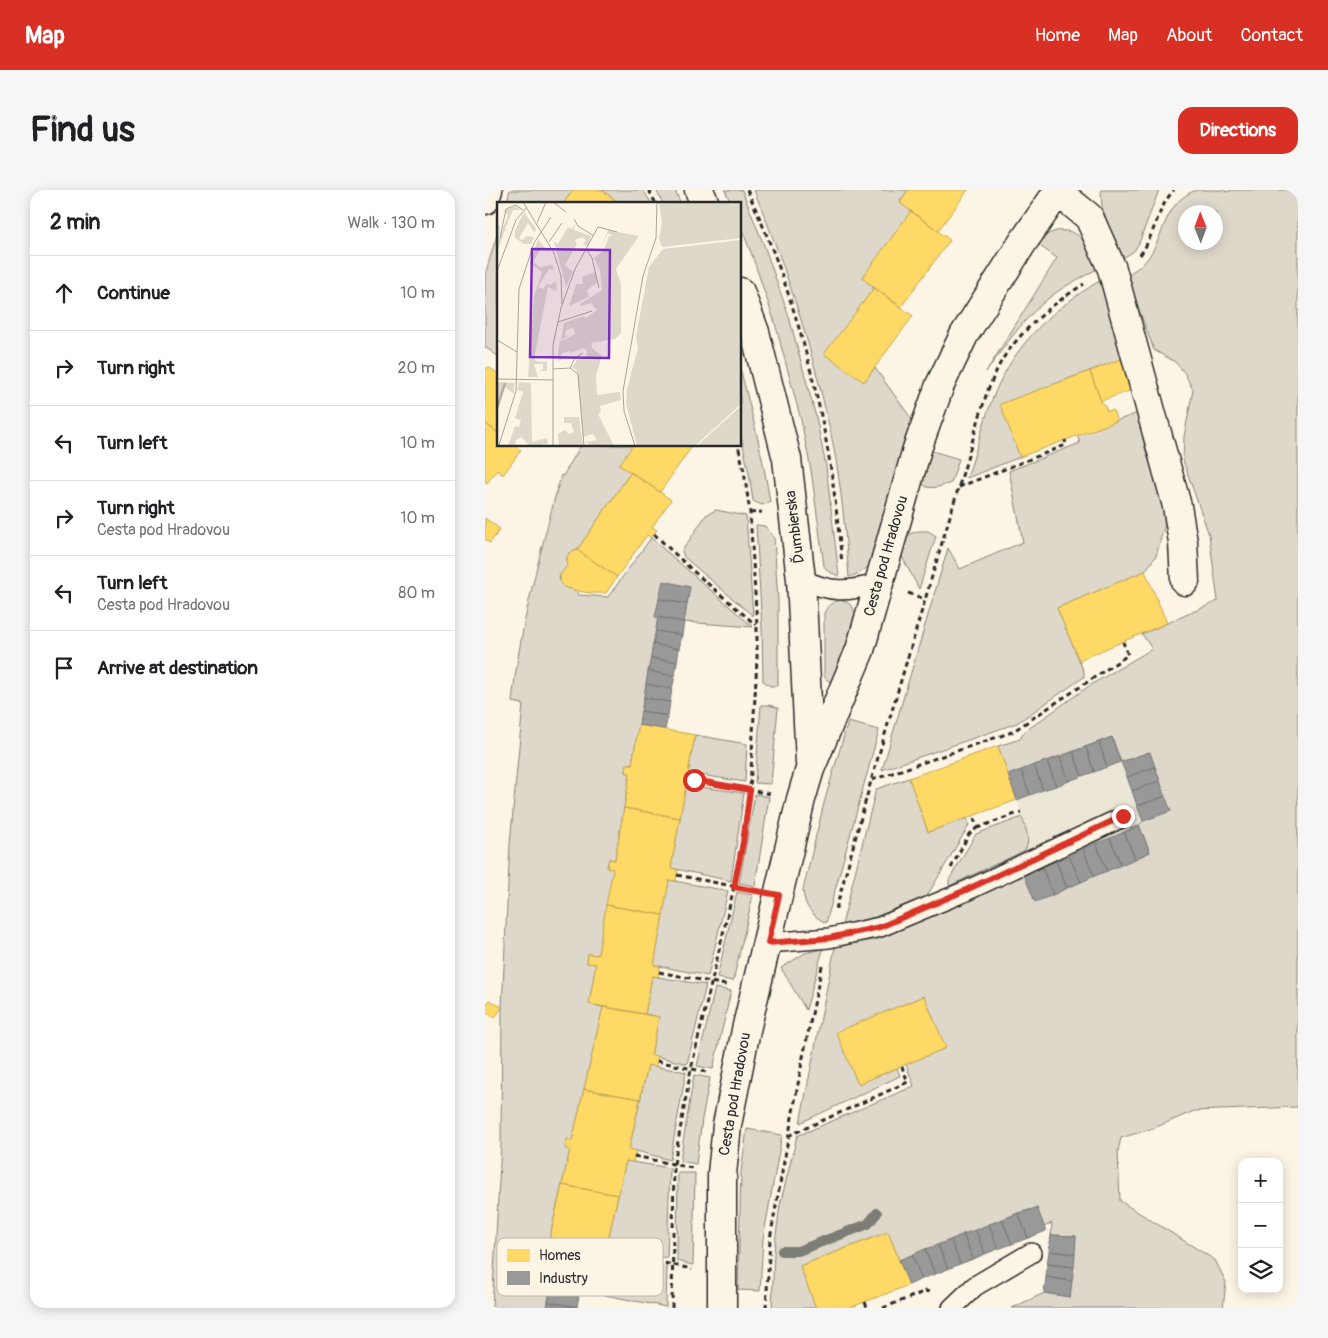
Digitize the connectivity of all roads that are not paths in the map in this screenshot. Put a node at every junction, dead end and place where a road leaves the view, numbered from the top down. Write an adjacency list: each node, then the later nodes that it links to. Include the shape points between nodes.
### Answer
1 (488, 190): 4 (street)
2 (699, 190): 5 (street)
3 (1059, 191): 8 (street, Cesta pod Hradovou, via 1089,217 1112,270 1177,506); 9 (street, Cesta pod Hradovou, via 951,359 917,449)
4 (485, 200)
5 (704, 202)
6 (741, 295): 7 (street, Ďumbierska, via 755,332 787,459)
7 (801, 579): 9 (lane, via 820,588 845,591); 10 (street, Ďumbierska)
8 (1185, 581)
9 (879, 584): 10 (street, Cesta pod Hradovou, via 860,650)
10 (810, 769): 12 (street, Cesta pod Hradovou)
11 (1123, 816): 12 (lane, via 880,927 829,938)
12 (768, 943): 15 (street, Cesta pod Hradovou, via 735,1078 727,1125 722,1174)
13 (1031, 1253): 14 (lane, via 975,1286)
14 (953, 1307)
15 (722, 1308)

